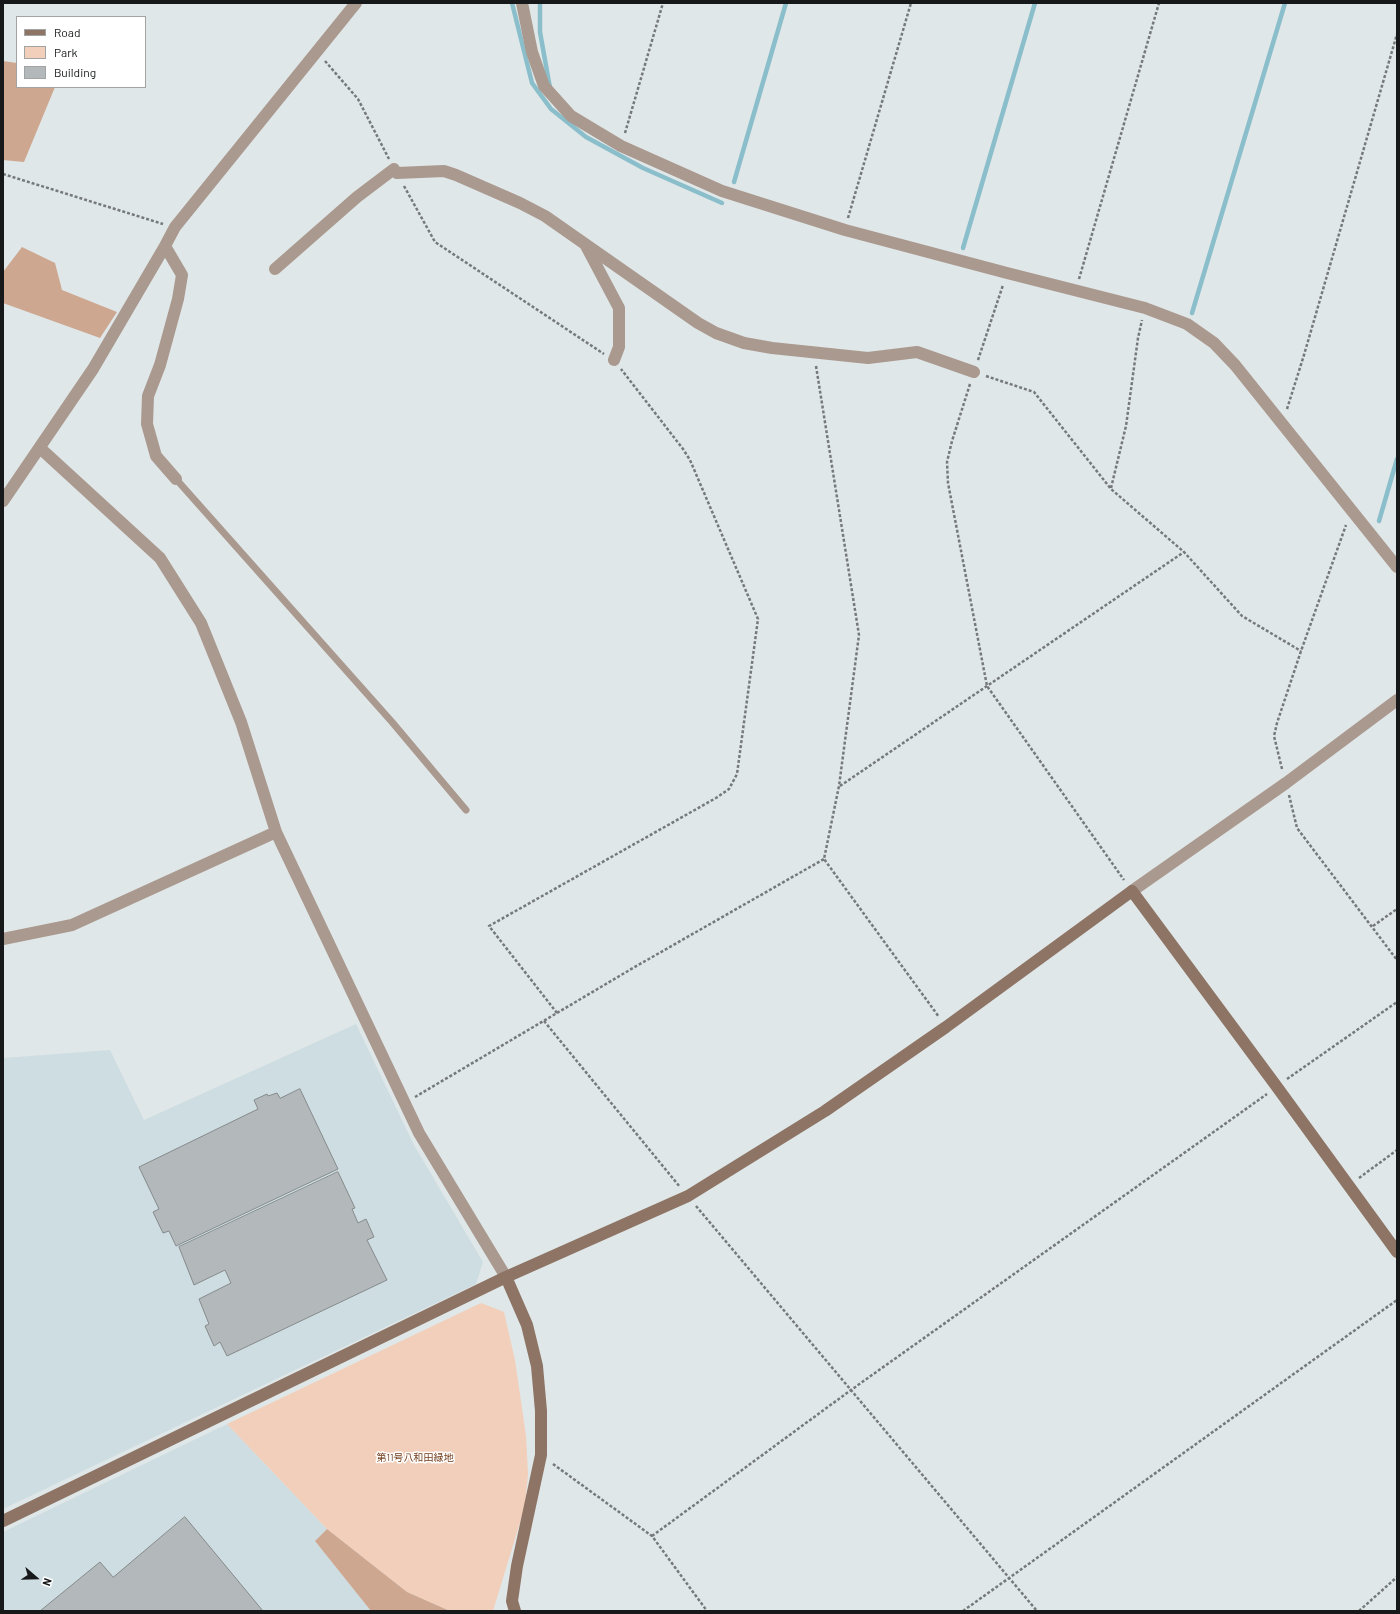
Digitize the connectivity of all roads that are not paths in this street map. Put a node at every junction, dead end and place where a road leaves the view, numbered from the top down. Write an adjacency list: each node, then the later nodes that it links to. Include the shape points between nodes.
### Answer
1 (356, 3): 4 (street, via 175,227)
2 (522, 3): 11 (street, via 532,52 544,86 571,116 621,146 722,191 845,230 1145,308 1187,324 1214,343 1235,366)
3 (585, 244): 5 (street, via 545,216 456,175 444,171 396,171 357,197); 6 (street, via 619,308 619,347); 7 (street, via 716,333 744,343 868,358 917,352)
4 (165, 246): 8 (street, via 93,369); 9 (street, via 182,275 160,365 148,396 147,424 156,456)
5 (275, 269)
6 (614, 360)
7 (974, 372)
8 (40, 448): 10 (street); 14 (street, via 160,558 201,623 241,722)
9 (176, 479): 13 (lane, via 392,722)
10 (3, 501)
11 (1397, 567)
12 (1397, 700): 15 (street, via 1286,783)
13 (466, 810)
14 (276, 832): 16 (street, via 72,924); 18 (street, via 419,1133)
15 (1132, 891): 17 (street); 18 (street, via 946,1027 825,1111 688,1196)
16 (3, 939)
17 (1397, 1252)
18 (506, 1278): 19 (street); 20 (street, via 527,1325 537,1366 541,1411 541,1455 512,1601)
19 (3, 1521)
20 (515, 1611)

